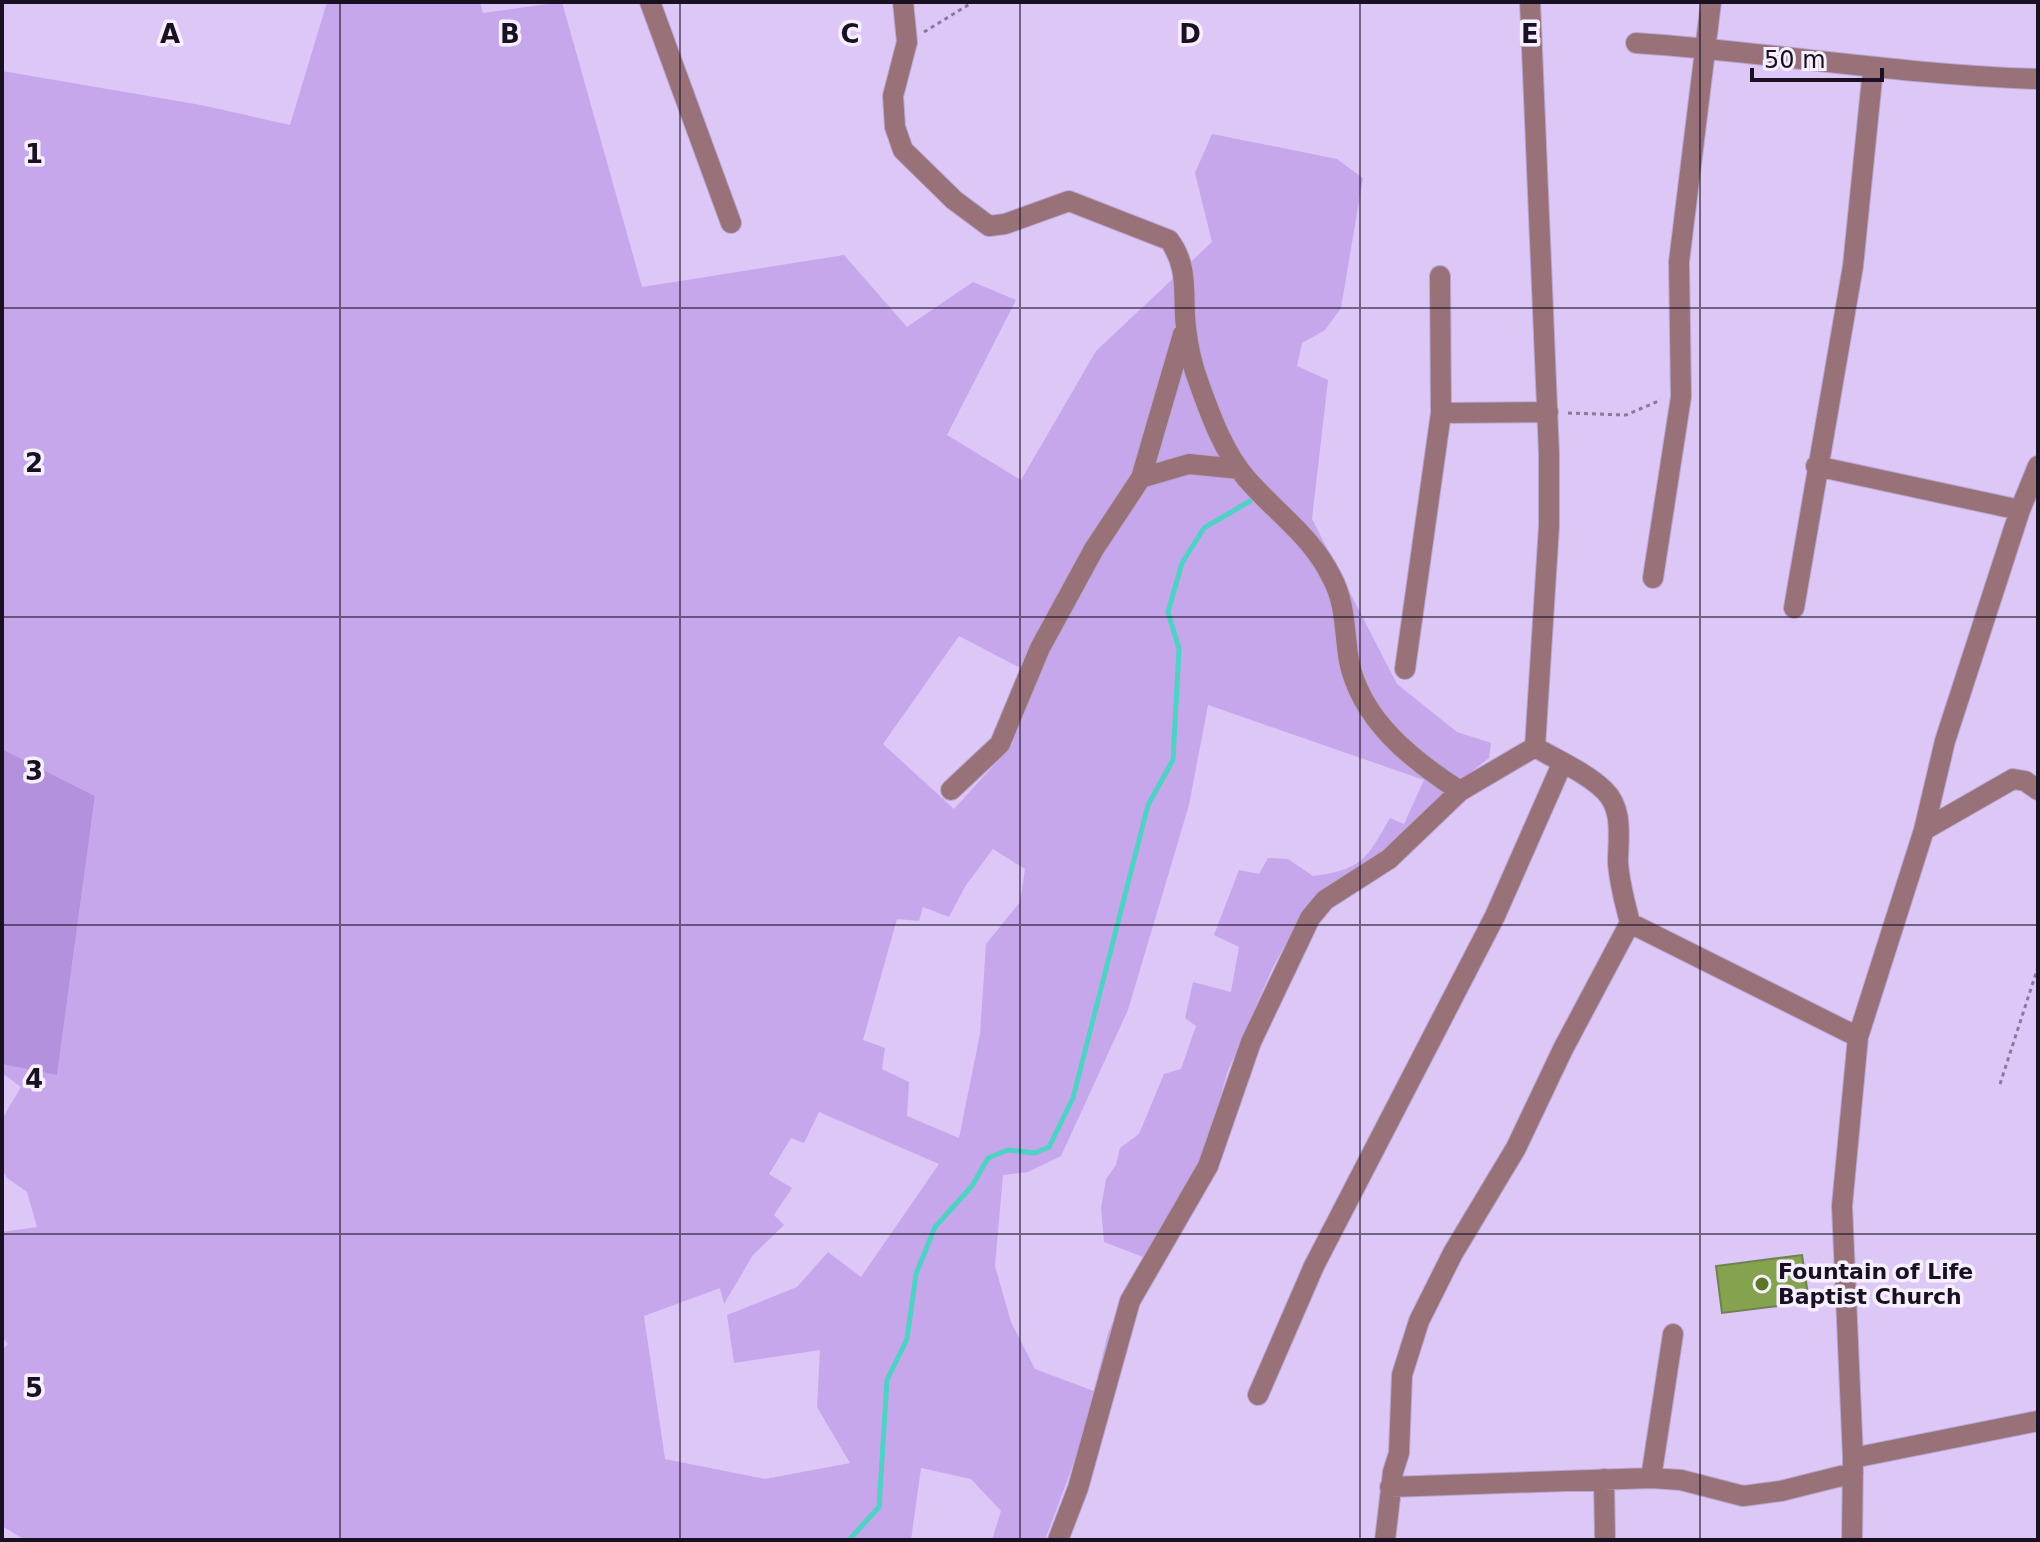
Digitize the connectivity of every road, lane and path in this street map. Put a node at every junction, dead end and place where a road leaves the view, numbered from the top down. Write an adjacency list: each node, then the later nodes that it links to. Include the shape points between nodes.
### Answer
1 (650, 2): 11 (street)
2 (903, 2): 6 (street)
3 (973, 2): 6 (path)
4 (1530, 2): 15 (street)
5 (1711, 2): 8 (street)
6 (907, 42): 13 (street, via 893,96 903,150 989,226 1069,201 1169,240 1180,254 1187,293)
7 (1636, 43): 8 (street)
8 (1707, 48): 9 (street); 14 (street, via 1679,262)
9 (1873, 69): 10 (street); 17 (street, via 1853,266)
10 (2038, 79)
11 (731, 223)
12 (1440, 276): 16 (street)
13 (1185, 326): 19 (street, via 1198,382); 20 (street)
14 (1681, 397): 15 (path, via 1667,397 1626,415); 22 (street)
15 (1548, 412): 16 (street); 25 (street, via 1549,526)
16 (1441, 413): 24 (street)
17 (1816, 466): 21 (street); 23 (street)
18 (2038, 466): 21 (street)
19 (1239, 469): 20 (street, via 1189,464); 29 (street, via 1294,522 1332,578 1342,605 1350,662 1371,710 1404,750)
20 (1141, 478): 27 (street, via 1094,549 1040,648 1000,744)
21 (2020, 510): 30 (street, via 1945,741)
22 (1653, 578)
23 (1794, 608)
24 (1405, 669)
25 (1535, 747): 26 (street); 29 (street)
26 (1562, 764): 31 (street, via 1611,800 1620,828 1618,862); 36 (street, via 1495,916 1314,1266)
27 (951, 790)
28 (2038, 790): 30 (street, via 2013,779)
29 (1460, 791): 42 (street, via 1389,859 1325,900 1298,939 1251,1042 1208,1166 1130,1301 1078,1488)
30 (1924, 830): 33 (street)
31 (1630, 923): 33 (street); 41 (street, via 1516,1148 1419,1321 1402,1375 1399,1453)
32 (2038, 967): 34 (path)
33 (1858, 1037): 38 (street, via 1842,1206)
34 (2000, 1084)
35 (1673, 1334): 39 (street)
36 (1258, 1395)
37 (2038, 1421): 38 (street)
38 (1853, 1465): 39 (street, via 1781,1491 1743,1496); 45 (street)
39 (1651, 1478): 40 (street)
40 (1604, 1479): 41 (street); 44 (street)
41 (1390, 1487): 43 (street)
42 (1058, 1540)
43 (1385, 1540)
44 (1605, 1540)
45 (1852, 1540)

